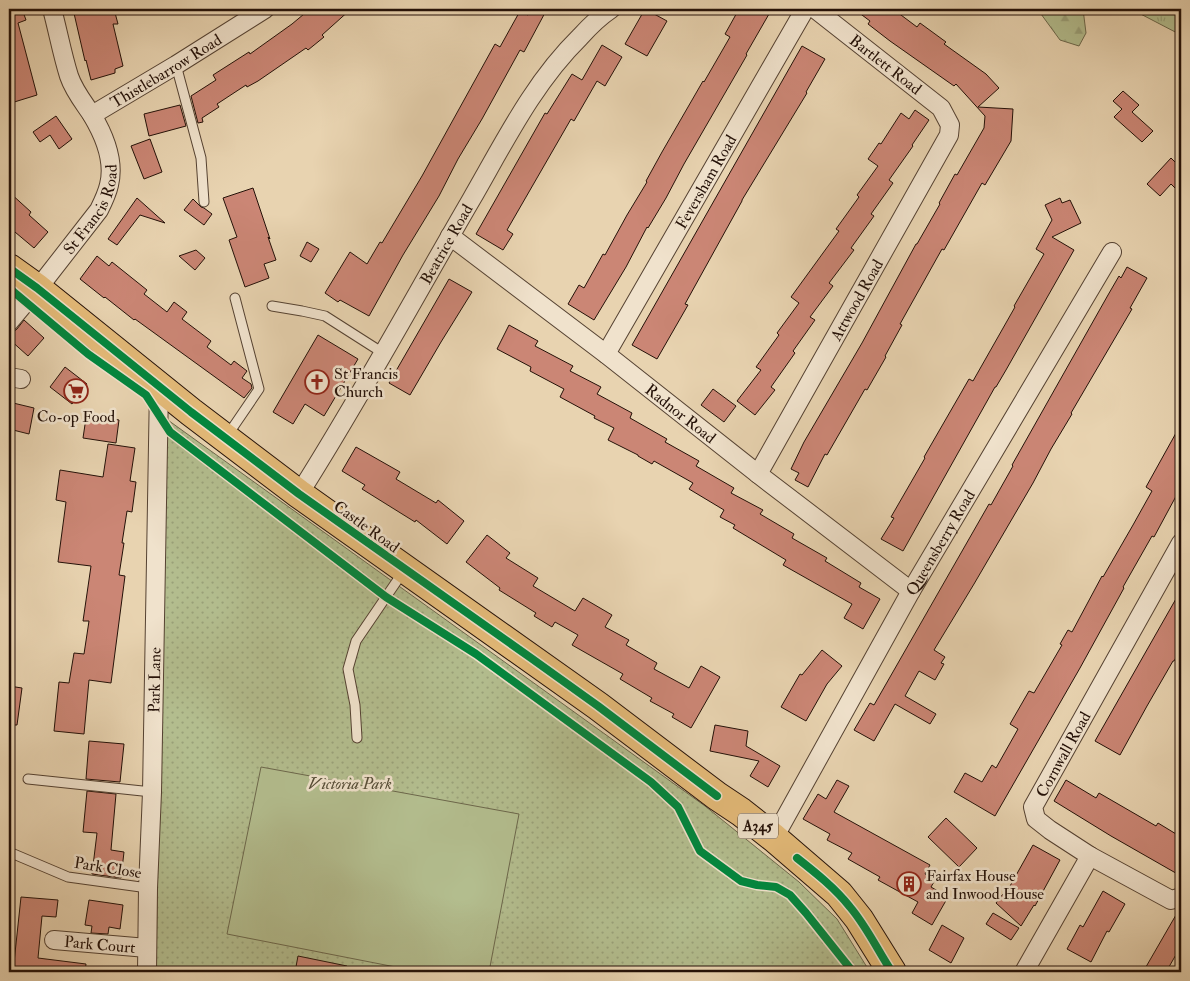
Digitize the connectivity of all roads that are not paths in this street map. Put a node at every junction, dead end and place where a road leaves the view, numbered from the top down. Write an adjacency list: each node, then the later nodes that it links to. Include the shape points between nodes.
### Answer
1 (52, 9): 6 (street, St Francis Road, via 69,77)
2 (265, 9): 5 (street, Thistlebarrow Road)
3 (610, 9): 9 (street, Beatrice Road, via 571,45 536,90)
4 (816, 10): 7 (street, Bartlett Road, via 941,108); 17 (street, Feversham Road)
5 (176, 65): 6 (street, Thistlebarrow Road); 8 (lane, via 201,158)
6 (92, 116): 12 (street, St Francis Road, via 107,146 110,185 99,210)
7 (950, 125): 20 (street, Attwood Road, via 949,135)
8 (204, 202)
9 (450, 236): 16 (street, Beatrice Road); 17 (street, Radnor Road)
10 (1112, 252): 24 (street, Queensberry Road)
11 (9, 268): 12 (main road, Castle Road / A345)
12 (37, 288): 15 (street, St Francis Road); 18 (main road, Castle Road / A345)
13 (235, 298): 19 (lane, via 259,389)
14 (272, 306): 16 (lane, via 325,316)
15 (9, 322)
16 (383, 353): 21 (street, Beatrice Road)
17 (606, 354): 20 (street, Radnor Road)
18 (159, 387): 19 (main road, Castle Road / A345); 27 (street, Park Lane)
19 (226, 438): 21 (main road, Castle Road / A345)
20 (758, 474): 24 (street, Radnor Road)
21 (299, 494): 23 (main road, Castle Road / A345)
22 (1181, 543): 30 (street, Cornwall Road, via 1033,807 1036,819)
23 (405, 570): 25 (lane, via 356,641 348,669); 28 (main road, Castle Road / A345, via 598,706)
24 (911, 591): 28 (street, Queensberry Road)
25 (357, 738)
26 (28, 780): 27 (lane)
27 (152, 792): 31 (street, Park Lane)
28 (774, 838): 36 (main road, Castle Road / A345, via 839,894)
29 (9, 852): 31 (lane, Park Close, via 68,877)
30 (1090, 856): 32 (street, Cornwall Road, via 1171,900); 37 (street)
31 (148, 888): 34 (street, Park Lane)
32 (1181, 898)
33 (54, 940): 34 (street, Park Court)
34 (147, 948): 35 (street, Park Lane)
35 (147, 972)
36 (892, 972)
37 (1024, 972)

